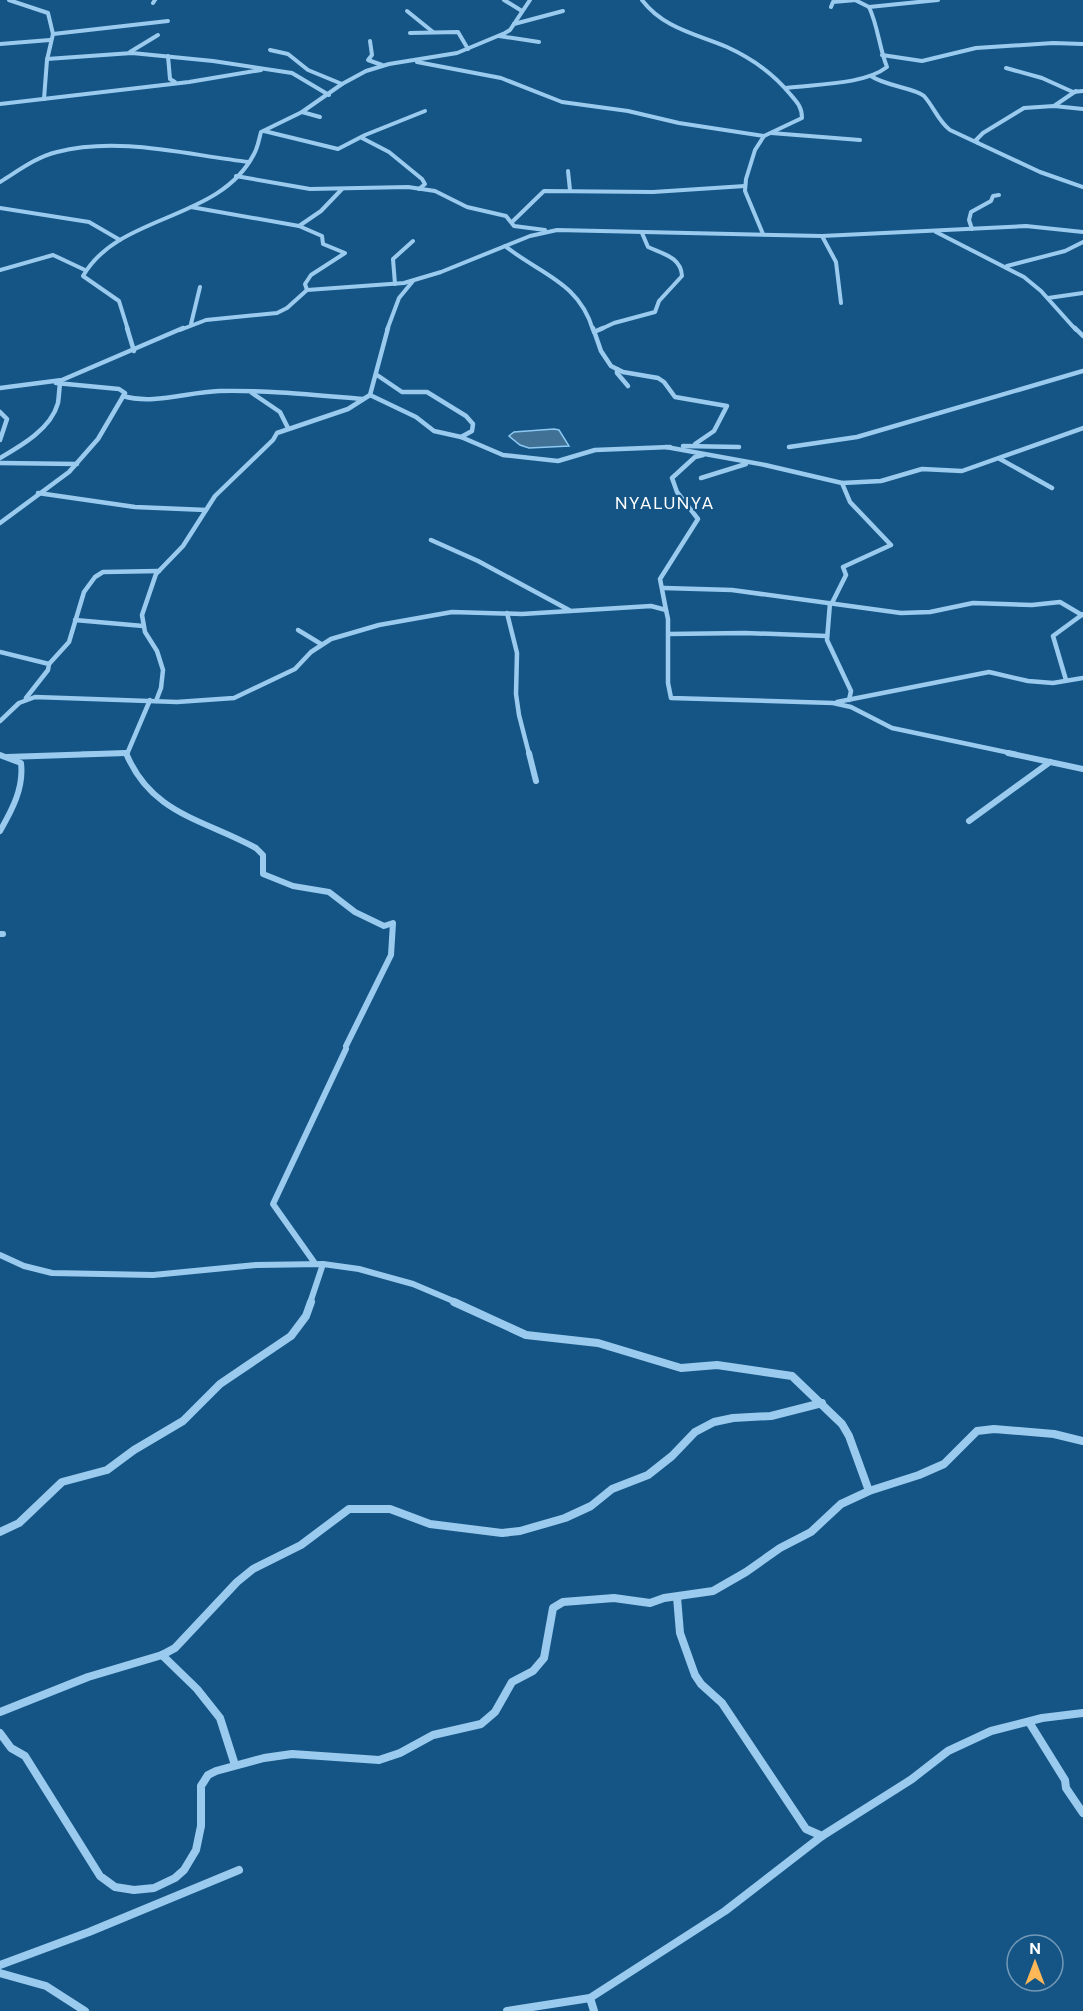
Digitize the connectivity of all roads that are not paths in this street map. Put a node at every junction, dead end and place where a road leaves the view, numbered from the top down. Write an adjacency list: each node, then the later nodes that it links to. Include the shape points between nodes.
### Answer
1 (9, 0): 16 (street, via 48,13)
2 (504, 0): 10 (street)
3 (530, 0): 10 (street)
4 (642, 0): 39 (street, via 661,19 744,56 771,72)
5 (856, 0): 7 (street, via 833,2); 8 (street)
6 (938, 0): 8 (street)
7 (831, 7)
8 (869, 7): 27 (street, via 880,35)
9 (407, 11): 14 (street)
10 (522, 11): 13 (street)
11 (563, 11): 13 (street)
12 (168, 21): 16 (street)
13 (514, 24): 18 (street)
14 (432, 32): 15 (street); 24 (street, via 459,33)
15 (410, 33)
16 (52, 34): 19 (street)
17 (158, 35): 26 (street)
18 (498, 36): 21 (street); 24 (street)
19 (50, 40): 22 (street); 29 (street)
20 (370, 41): 31 (street, via 372,55 368,60)
21 (539, 42)
22 (0, 44)
23 (1083, 44): 27 (street, via 976,48 922,61)
24 (468, 49): 30 (street)
25 (270, 50): 34 (street, via 288,54)
26 (127, 54): 28 (street); 29 (street)
27 (882, 55): 36 (street, via 885,71)
28 (168, 56): 33 (street); 37 (street, via 170,79)
29 (47, 59): 43 (street)
30 (411, 61): 31 (street); 52 (street, via 494,76 562,102)
31 (384, 65): 38 (street)
32 (1006, 68): 41 (street)
33 (268, 69): 35 (street); 37 (street)
34 (308, 70): 35 (street); 38 (street)
35 (292, 73): 42 (street)
36 (871, 76): 39 (street); 55 (street, via 922,94 945,127)
37 (176, 82): 43 (street)
38 (342, 84): 42 (street)
39 (786, 88): 51 (street, via 804,114)
40 (1083, 89): 41 (street)
41 (1073, 92): 45 (street)
42 (329, 95): 48 (street)
43 (44, 99): 44 (street)
44 (0, 104)
45 (1054, 106): 46 (street); 55 (street, via 1024,108 983,133 976,140)
46 (1083, 109)
47 (425, 111): 53 (street)
48 (302, 112): 49 (street); 50 (street)
49 (320, 117)
50 (264, 131): 53 (street, via 338,150); 56 (street)
51 (770, 133): 52 (street); 54 (street)
52 (764, 136): 60 (street, via 755,150)
53 (362, 138): 63 (street, via 389,152 422,179 425,184)
54 (860, 140)
55 (978, 143): 61 (street)
56 (249, 162): 58 (street); 59 (street, via 152,149 70,150 50,155)
57 (568, 171): 64 (street)
58 (236, 176): 62 (street, via 307,189); 66 (street, via 213,196)
59 (0, 182)
60 (746, 186): 64 (street, via 653,192); 75 (street)
61 (1083, 187)
62 (342, 189): 63 (street); 69 (street)
63 (419, 189): 68 (street, via 443,193 468,207 506,216)
64 (570, 190): 68 (street, via 542,192)
65 (999, 195): 70 (street, via 972,212)
66 (191, 207): 69 (street); 77 (street)
67 (0, 208): 77 (street, via 89,222)
68 (512, 222): 71 (street, via 514,226)
69 (299, 226): 87 (street, via 321,236 322,244 345,253 309,277)
70 (972, 229): 72 (street); 73 (street, via 1026,226)
71 (548, 231): 74 (street); 80 (street)
72 (936, 232): 76 (street); 81 (street)
73 (1083, 232)
74 (642, 233): 75 (street); 92 (street, via 648,247 675,258 683,270 682,276 658,301 655,312 614,322)
75 (763, 234): 76 (street)
76 (822, 236): 90 (street, via 836,262)
77 (120, 240): 83 (street)
78 (413, 241): 85 (street, via 393,259)
79 (1083, 242): 81 (street, via 1065,251)
80 (506, 246): 84 (street); 92 (street, via 572,292 586,309)
81 (1007, 266): 89 (street)
82 (0, 270): 83 (street, via 53,255)
83 (85, 270): 94 (street, via 84,277 119,301)
84 (413, 281): 85 (street); 97 (street, via 399,298)
85 (395, 284): 87 (street)
86 (200, 287): 91 (street)
87 (307, 290): 91 (street, via 276,313)
88 (1083, 293): 89 (street)
89 (1048, 298): 93 (street)
90 (841, 303)
91 (191, 324): 94 (street)
92 (594, 332): 95 (street, via 601,354)
93 (1083, 336)
94 (134, 351): 98 (street)
95 (616, 369): 100 (street); 111 (street, via 655,377 675,397 727,406 714,431)
96 (1083, 371): 114 (street, via 857,437)
97 (377, 375): 103 (street); 109 (street, via 402,392 427,392 466,416 473,423 472,431)
98 (48, 382): 99 (street); 101 (street)
99 (60, 384): 104 (street, via 119,389 125,393); 116 (street, via 57,407 44,428 35,438)
100 (628, 386)
101 (0, 388)
102 (252, 393): 104 (street, via 200,392 129,399); 105 (street); 107 (street, via 276,406)
103 (370, 395): 105 (street); 109 (street, via 416,417 435,431)
104 (123, 396): 119 (street, via 98,439)
105 (364, 399): 107 (street, via 348,409)
106 (0, 412): 110 (street, via 7,418)
107 (288, 428): 125 (street, via 277,433)
108 (1083, 428): 117 (street)
109 (461, 437): 112 (street, via 503,455 547,462 595,450)
110 (0, 440)
111 (690, 446): 112 (street); 113 (street)
112 (666, 447): 115 (street)
113 (739, 447)
114 (789, 447)
115 (703, 455): 120 (street); 131 (street, via 695,457 672,478 677,492 698,519 660,579)
116 (0, 458)
117 (1000, 459): 122 (street, via 962,471 922,469 881,481); 123 (street)
118 (0, 463): 119 (street)
119 (77, 464): 124 (street)
120 (750, 464): 121 (street); 122 (street)
121 (700, 478)
122 (842, 483): 132 (street, via 850,502 891,545 843,567 846,575)
123 (1052, 488)
124 (37, 493): 125 (street, via 135,507); 126 (street)
125 (206, 510): 130 (street, via 183,546)
126 (13, 512): 127 (street); 128 (street)
127 (0, 515)
128 (0, 523)
129 (431, 540): 133 (street)
130 (159, 571): 137 (street, via 96,575 79,604); 138 (street, via 142,615)
131 (664, 588): 132 (street, via 726,590); 134 (street)
132 (831, 603): 136 (street, via 901,613 973,603 1060,602); 141 (street)
133 (569, 610): 134 (street, via 651,606); 135 (street)
134 (666, 610): 140 (street)
135 (507, 613): 142 (street, via 439,614 359,629); 157 (street, via 517,653 519,715)
136 (1083, 615): 146 (street, via 1053,636)
137 (75, 620): 138 (street); 144 (street, via 71,641)
138 (143, 626): 148 (street, via 163,670 161,688)
139 (298, 630): 142 (street)
140 (669, 634): 141 (street); 150 (street, via 671,698)
141 (827, 636): 149 (street, via 851,691)
142 (321, 644): 148 (street, via 295,669 250,692 215,700)
143 (0, 652): 144 (street)
144 (49, 664): 147 (street)
145 (1083, 678): 146 (street)
146 (1066, 680): 149 (street, via 1028,681 989,672)
147 (26, 699): 148 (street, via 55,696); 151 (street)
148 (153, 700): 152 (street)
149 (849, 700): 150 (street)
150 (833, 703): 155 (street, via 851,707 892,728)
151 (0, 722)
152 (126, 753): 154 (street); 161 (street, via 139,782 155,799 256,848 263,855 263,874 269,878 329,892 355,912 384,926 393,923 391,955 273,1204)
153 (0, 755): 154 (street)
154 (7, 757): 159 (street, via 21,763 21,784)
155 (1050, 762): 156 (street); 158 (street)
156 (1083, 770)
157 (536, 781)
158 (969, 821)
159 (0, 831)
160 (0, 1255): 161 (street, via 52,1273 153,1275)
161 (314, 1262): 162 (street)
162 (323, 1263): 163 (street, via 413,1284 526,1335 598,1343 681,1368 717,1365 792,1376); 166 (street, via 306,1316 291,1336 220,1383 183,1421 107,1470 62,1482 19,1523)
163 (822, 1403): 165 (street, via 849,1436); 168 (street, via 771,1416 714,1422 695,1432 648,1475 612,1489 591,1506 565,1518 520,1531 502,1533 430,1524 390,1509 349,1509 301,1545 253,1569 190,1635)
164 (1083, 1441): 165 (street, via 1071,1436 985,1429 971,1435 954,1455 933,1470)
165 (869, 1491): 167 (street, via 841,1504 811,1532 713,1591)
166 (0, 1532)
167 (677, 1597): 173 (street, via 650,1603 614,1598 557,1604 542,1660 534,1670 513,1680 500,1708 478,1726 440,1732 383,1760 303,1754 270,1756); 175 (street, via 680,1633 695,1675 722,1703 806,1829)
168 (162, 1655): 169 (street, via 88,1677); 173 (street, via 220,1718)
169 (0, 1712)
170 (1083, 1713): 171 (street)
171 (1029, 1722): 174 (street); 175 (street, via 991,1731 948,1751 912,1779)
172 (0, 1733): 173 (street, via 11,1748 25,1756 95,1870 107,1884 124,1891 163,1886 181,1875 194,1855 201,1830 203,1782 212,1772)
173 (235, 1765)
174 (1083, 1813)
175 (822, 1836): 179 (street, via 725,1911)
176 (239, 1870): 177 (street)
177 (0, 1965)
178 (0, 1973): 180 (street, via 50,1986)
179 (590, 1998): 181 (street); 182 (street)
180 (85, 2011)
181 (507, 2011)
182 (594, 2011)

